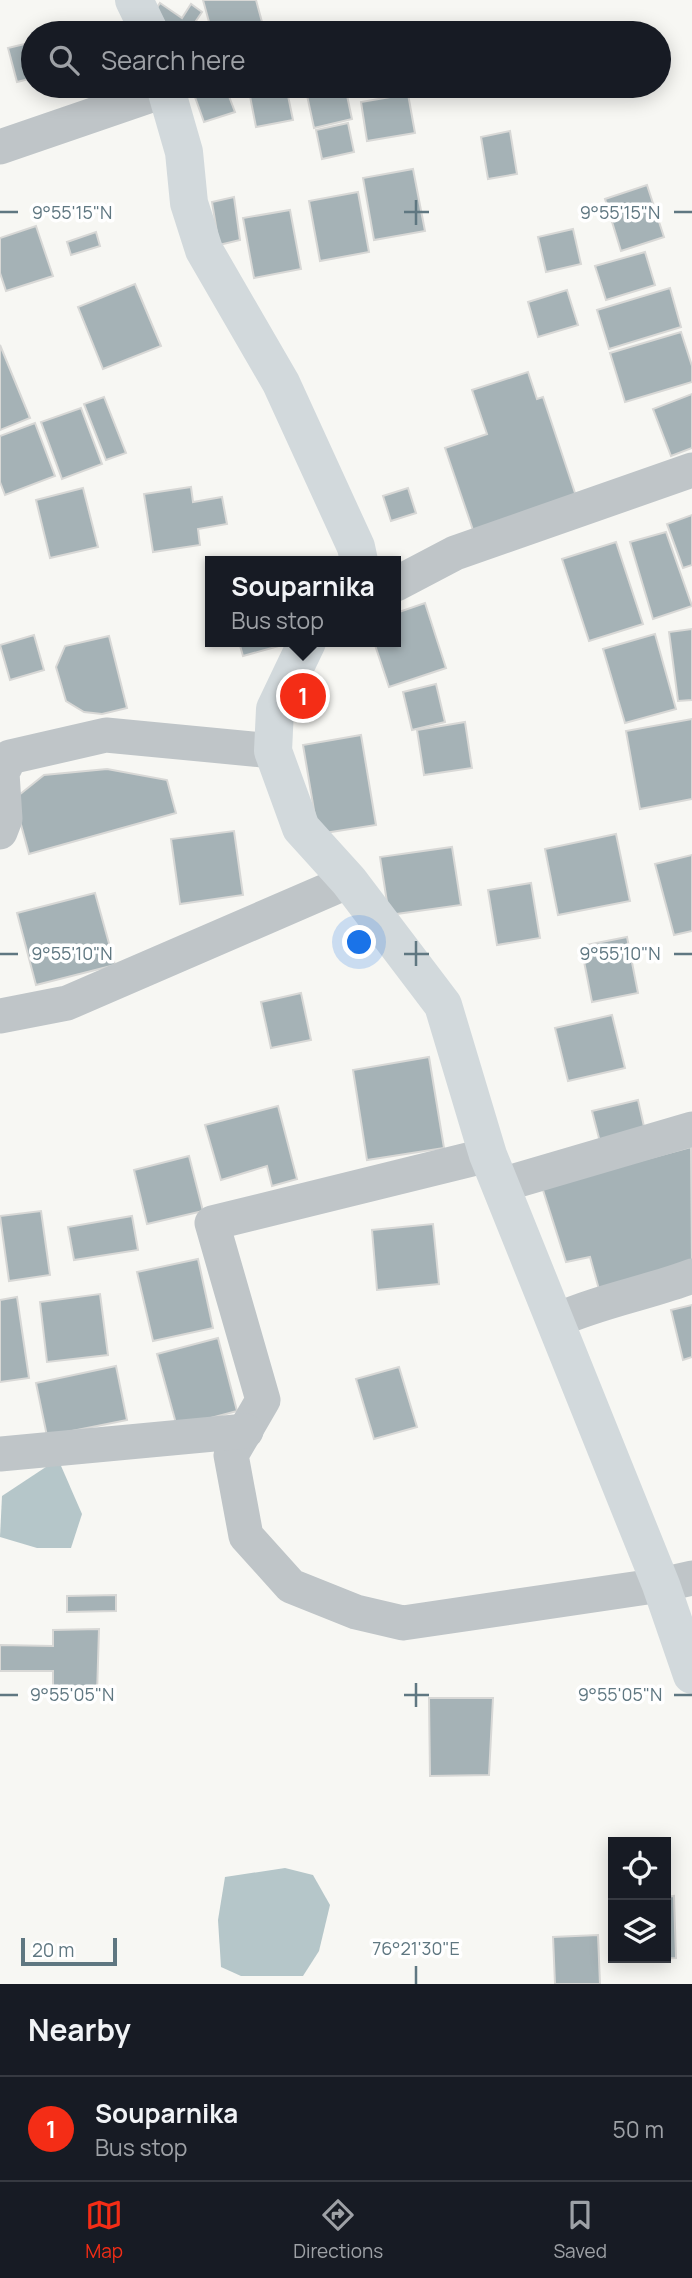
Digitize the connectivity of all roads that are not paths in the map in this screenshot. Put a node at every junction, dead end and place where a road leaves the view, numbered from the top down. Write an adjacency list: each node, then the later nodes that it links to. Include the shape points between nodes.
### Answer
1 (134, 0): 2 (main road)
2 (144, 21)
3 (138, 98): 5 (street)
4 (169, 98): 7 (main road, via 184,152 189,204 204,250 281,383)
5 (0, 147)
6 (692, 470): 8 (street, via 455,553)
7 (358, 556)
8 (401, 581)
9 (305, 647): 10 (main road, via 275,709)
10 (273, 751): 11 (street, via 106,734 10,757 2,773 5,819); 12 (main road, via 301,828)
11 (0, 832)
12 (349, 881): 13 (street, via 67,1003); 15 (main road, via 443,1005)
13 (0, 1016)
14 (692, 1129): 15 (street)
15 (495, 1170): 17 (main road); 18 (street, via 212,1223 263,1399)
16 (692, 1276): 17 (street)
17 (555, 1321): 20 (main road)
18 (246, 1431): 19 (street); 20 (street, via 231,1454 246,1536 291,1586 356,1612 403,1623)
19 (0, 1454)
20 (677, 1582): 21 (main road)
21 (692, 1675)

